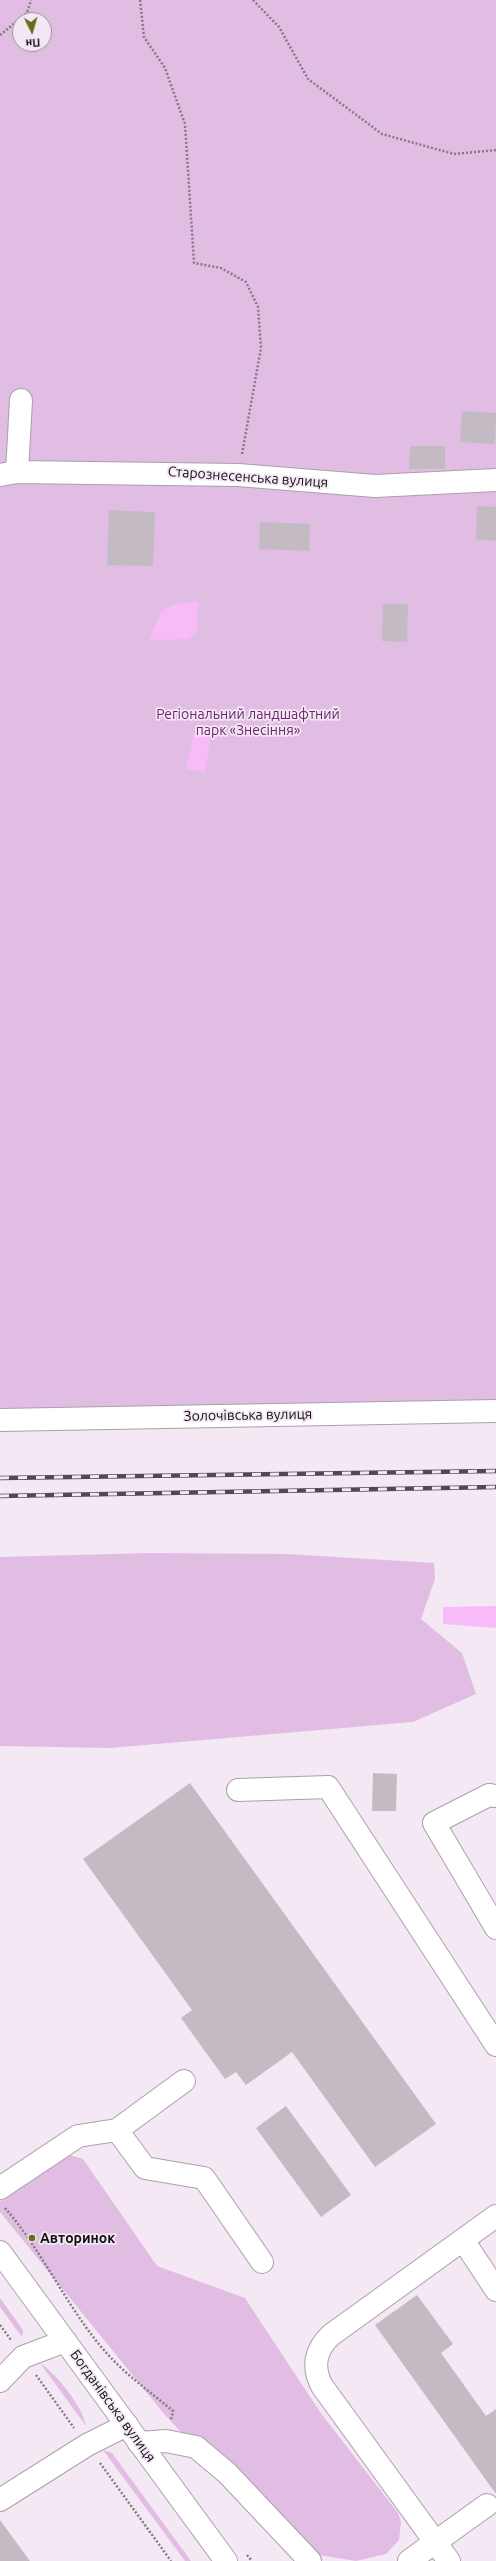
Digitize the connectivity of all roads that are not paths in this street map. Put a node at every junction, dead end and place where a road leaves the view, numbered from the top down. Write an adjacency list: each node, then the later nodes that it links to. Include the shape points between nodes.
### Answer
1 (21, 400): 2 (street)
2 (9, 474): 3 (street, Старознесенська вулиця, via 238,475 375,486)
3 (496, 480)
4 (496, 1411): 5 (street, Золочівська вулиця)
5 (0, 1420)
6 (238, 1790): 9 (street, via 328,1787)
7 (496, 1796): 8 (street, via 489,1795 434,1823)
8 (496, 1928)
9 (496, 2045)
10 (184, 2081): 11 (street)
11 (117, 2130): 12 (street, via 78,2136); 16 (street, via 145,2168 204,2178)
12 (0, 2188)
13 (496, 2216): 14 (street)
14 (463, 2240): 17 (street); 24 (street, via 331,2335 319,2350 316,2359 318,2378 322,2386)
15 (0, 2252): 18 (street, Богданівська вулиця)
16 (262, 2262)
17 (496, 2290)
18 (65, 2340): 19 (street, via 23,2357); 20 (street, Богданівська вулиця)
19 (0, 2381)
20 (127, 2426): 21 (street, Богданівська вулиця); 22 (street, via 87,2445)
21 (140, 2443): 25 (street, Богданівська вулиця); 26 (street, via 166,2441 196,2447 227,2473)
22 (0, 2500)
23 (487, 2505): 24 (street)
24 (435, 2542): 27 (street); 28 (street)
25 (234, 2555)
26 (310, 2561)
27 (409, 2561)
28 (449, 2561)

